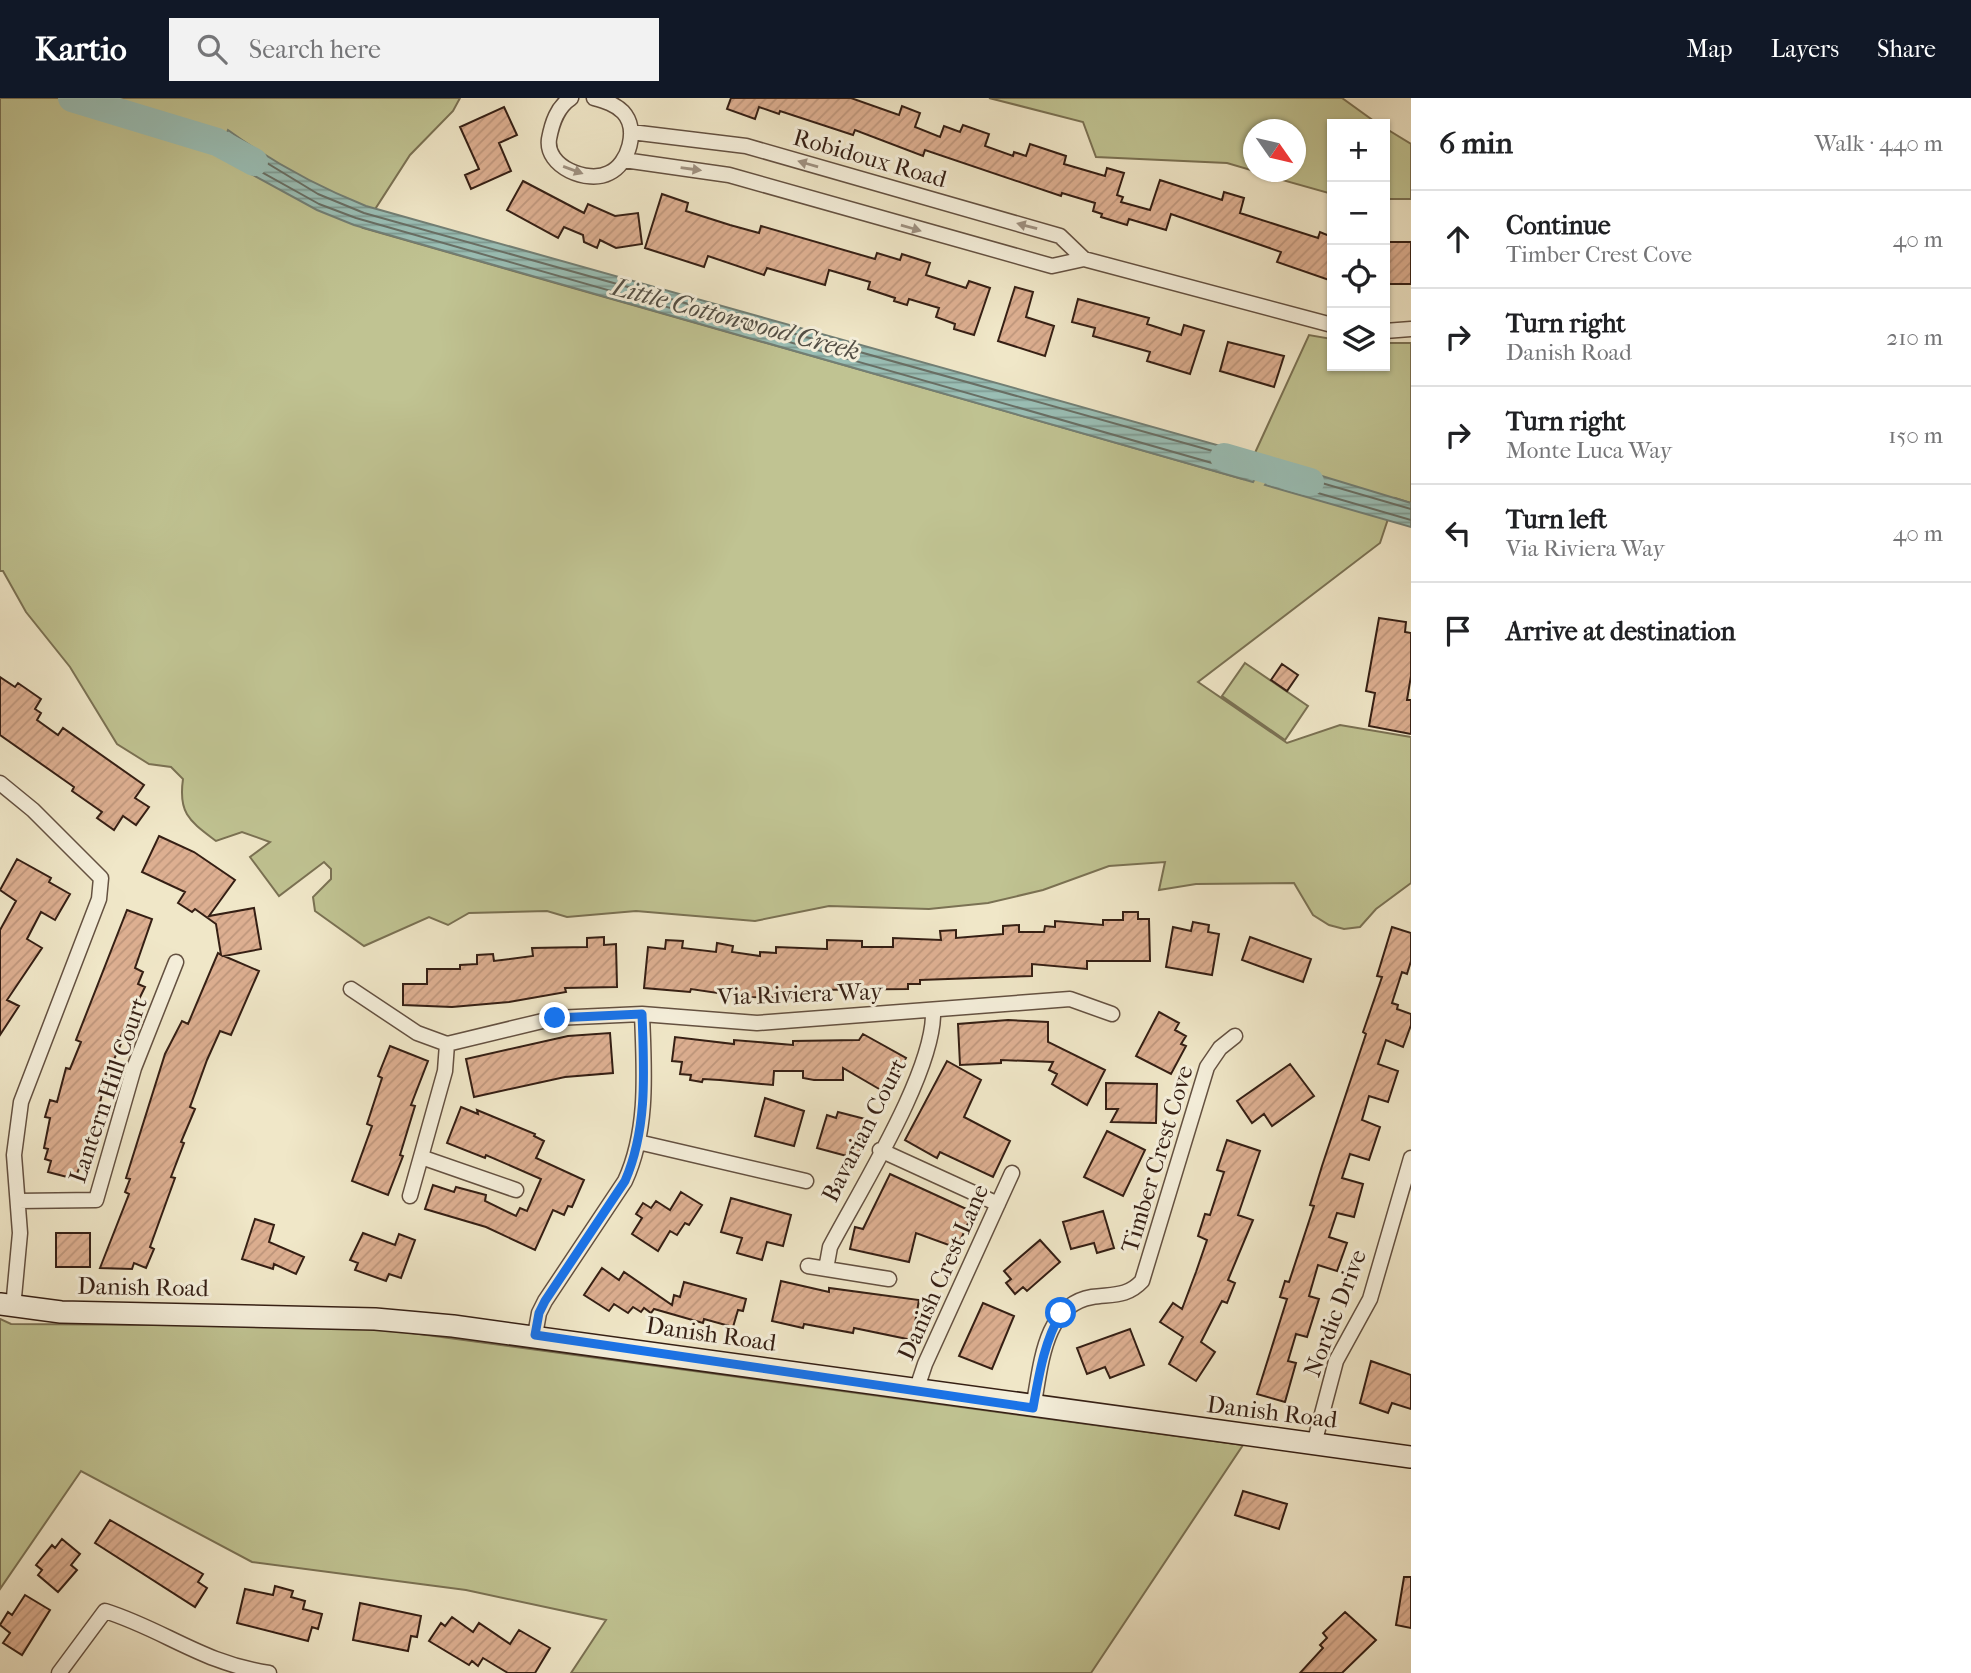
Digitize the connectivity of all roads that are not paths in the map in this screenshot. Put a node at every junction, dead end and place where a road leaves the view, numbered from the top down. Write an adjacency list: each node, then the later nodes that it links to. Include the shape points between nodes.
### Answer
1 (571, 98): 4 (street, one-way to 4, via 556,112 549,142 556,162 592,177 613,172)
2 (594, 98): 3 (street, via 623,112)
3 (631, 132): 4 (street); 5 (street, Robidoux Road, one-way to 3, via 1060,236 746,146)
4 (624, 160): 5 (street, Robidoux Road, one-way to 5, via 729,176 1052,266)
5 (1084, 259): 6 (street, Robidoux Road)
6 (1327, 325)
7 (1411, 329): 8 (street)
8 (1390, 331)
9 (0, 783): 25 (street, via 101,878 99,899 21,1102 14,1155)
10 (176, 962): 25 (street, Lantern Hill Court, via 134,1068 96,1200)
11 (351, 989): 16 (street, via 417,1033)
12 (933, 1010): 13 (street, Via Riviera Way, via 757,1023); 14 (street, Via Riviera Way, via 1070,999); 18 (street, Bavarian Court, via 934,1026 925,1060)
13 (642, 1014): 16 (street, Via Riviera Way, via 555,1018); 17 (street, via 645,1086)
14 (1112, 1014)
15 (1235, 1036): 35 (street, Timber Crest Cove, via 1207,1067 1142,1281 1133,1291 1075,1301 1061,1313 1044,1355)
16 (447, 1044): 19 (street, via 445,1071)
17 (638, 1142): 22 (street); 33 (street, via 625,1181 545,1301)
18 (880, 1150): 26 (street); 30 (street, Bavarian Court, via 830,1247)
19 (421, 1157): 23 (street); 24 (street)
20 (1411, 1158): 27 (street, Nordic Drive)
21 (1012, 1173): 26 (street, Danish Crest Lane)
22 (806, 1181)
23 (516, 1190)
24 (410, 1196)
25 (18, 1201): 32 (street, via 20,1233)
26 (998, 1204): 34 (street, Danish Crest Lane)
27 (1396, 1209): 28 (street); 36 (street, Nordic Drive, via 1370,1299 1336,1361)
28 (1411, 1214)
29 (808, 1266): 30 (street)
30 (826, 1269): 31 (street)
31 (889, 1279)
32 (7, 1306): 33 (street, Danish Road, via 61,1312 375,1319)
33 (535, 1335): 34 (street, Danish Road)
34 (916, 1391): 35 (street, Danish Road)
35 (1033, 1408): 36 (street, Danish Road)
36 (1314, 1444): 37 (street, Danish Road)
37 (1411, 1457)
38 (59, 1673): 39 (street, via 105,1611 215,1661)
39 (269, 1673)

